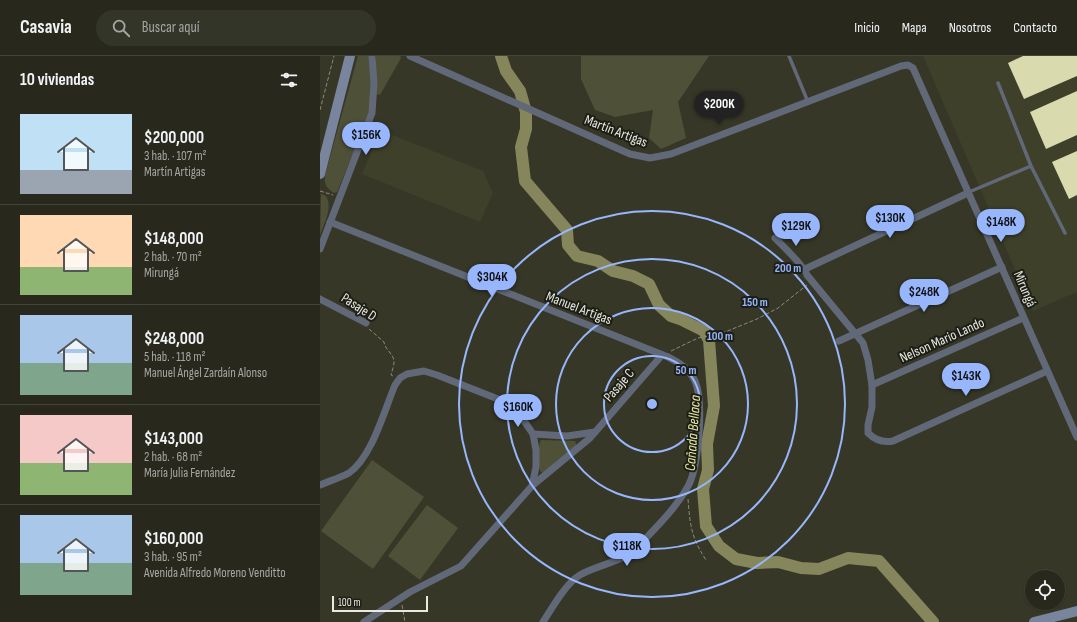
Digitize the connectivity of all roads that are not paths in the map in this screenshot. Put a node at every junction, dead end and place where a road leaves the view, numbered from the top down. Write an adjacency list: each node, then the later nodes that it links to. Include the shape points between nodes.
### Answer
1 (350, 56): 9 (main road)
2 (372, 56): 11 (street, via 372,113)
3 (410, 56): 7 (street, Martín Artigas, via 630,154 650,158 671,154)
4 (789, 56): 7 (lane)
5 (908, 65): 7 (street, Martín Artigas); 10 (street, Mirungá, via 913,68)
6 (998, 83): 8 (lane)
7 (808, 102)
8 (1030, 166): 10 (lane); 12 (lane)
9 (320, 174)
10 (968, 193): 15 (street, Mirungá); 16 (street)
11 (330, 222): 14 (street); 22 (street, Manuel Artigas)
12 (1065, 233)
13 (774, 238): 16 (street)
14 (320, 249)
15 (1002, 267): 18 (street, Mirungá); 20 (street)
16 (805, 268): 20 (street, via 812,281)
17 (320, 299): 19 (street, Pasaje D)
18 (1023, 318): 23 (street, Mirungá); 24 (street, Nelson Mario Lando)
19 (366, 324)
20 (855, 334): 21 (street); 24 (street, via 864,349)
21 (839, 341)
22 (662, 356): 25 (street, Pasaje C); 32 (street, Manuel Artigas, via 687,369 696,383 700,402 694,475 687,488 634,551 623,558 581,574 571,581)
23 (1047, 371): 24 (street, via 893,441 885,442 876,440 868,433); 27 (street, Mirungá)
24 (872, 385)
25 (596, 432): 26 (street, via 567,436); 29 (street, Pasaje C)
26 (533, 434): 28 (street, via 513,408 490,395 424,371 407,374 394,385 365,456 348,473); 29 (street, via 537,458)
27 (1077, 437)
28 (320, 486)
29 (532, 486): 31 (street, Pasaje C, via 461,566 401,598)
30 (1077, 611): 33 (main road)
31 (364, 622)
32 (543, 622)
33 (1034, 622)

